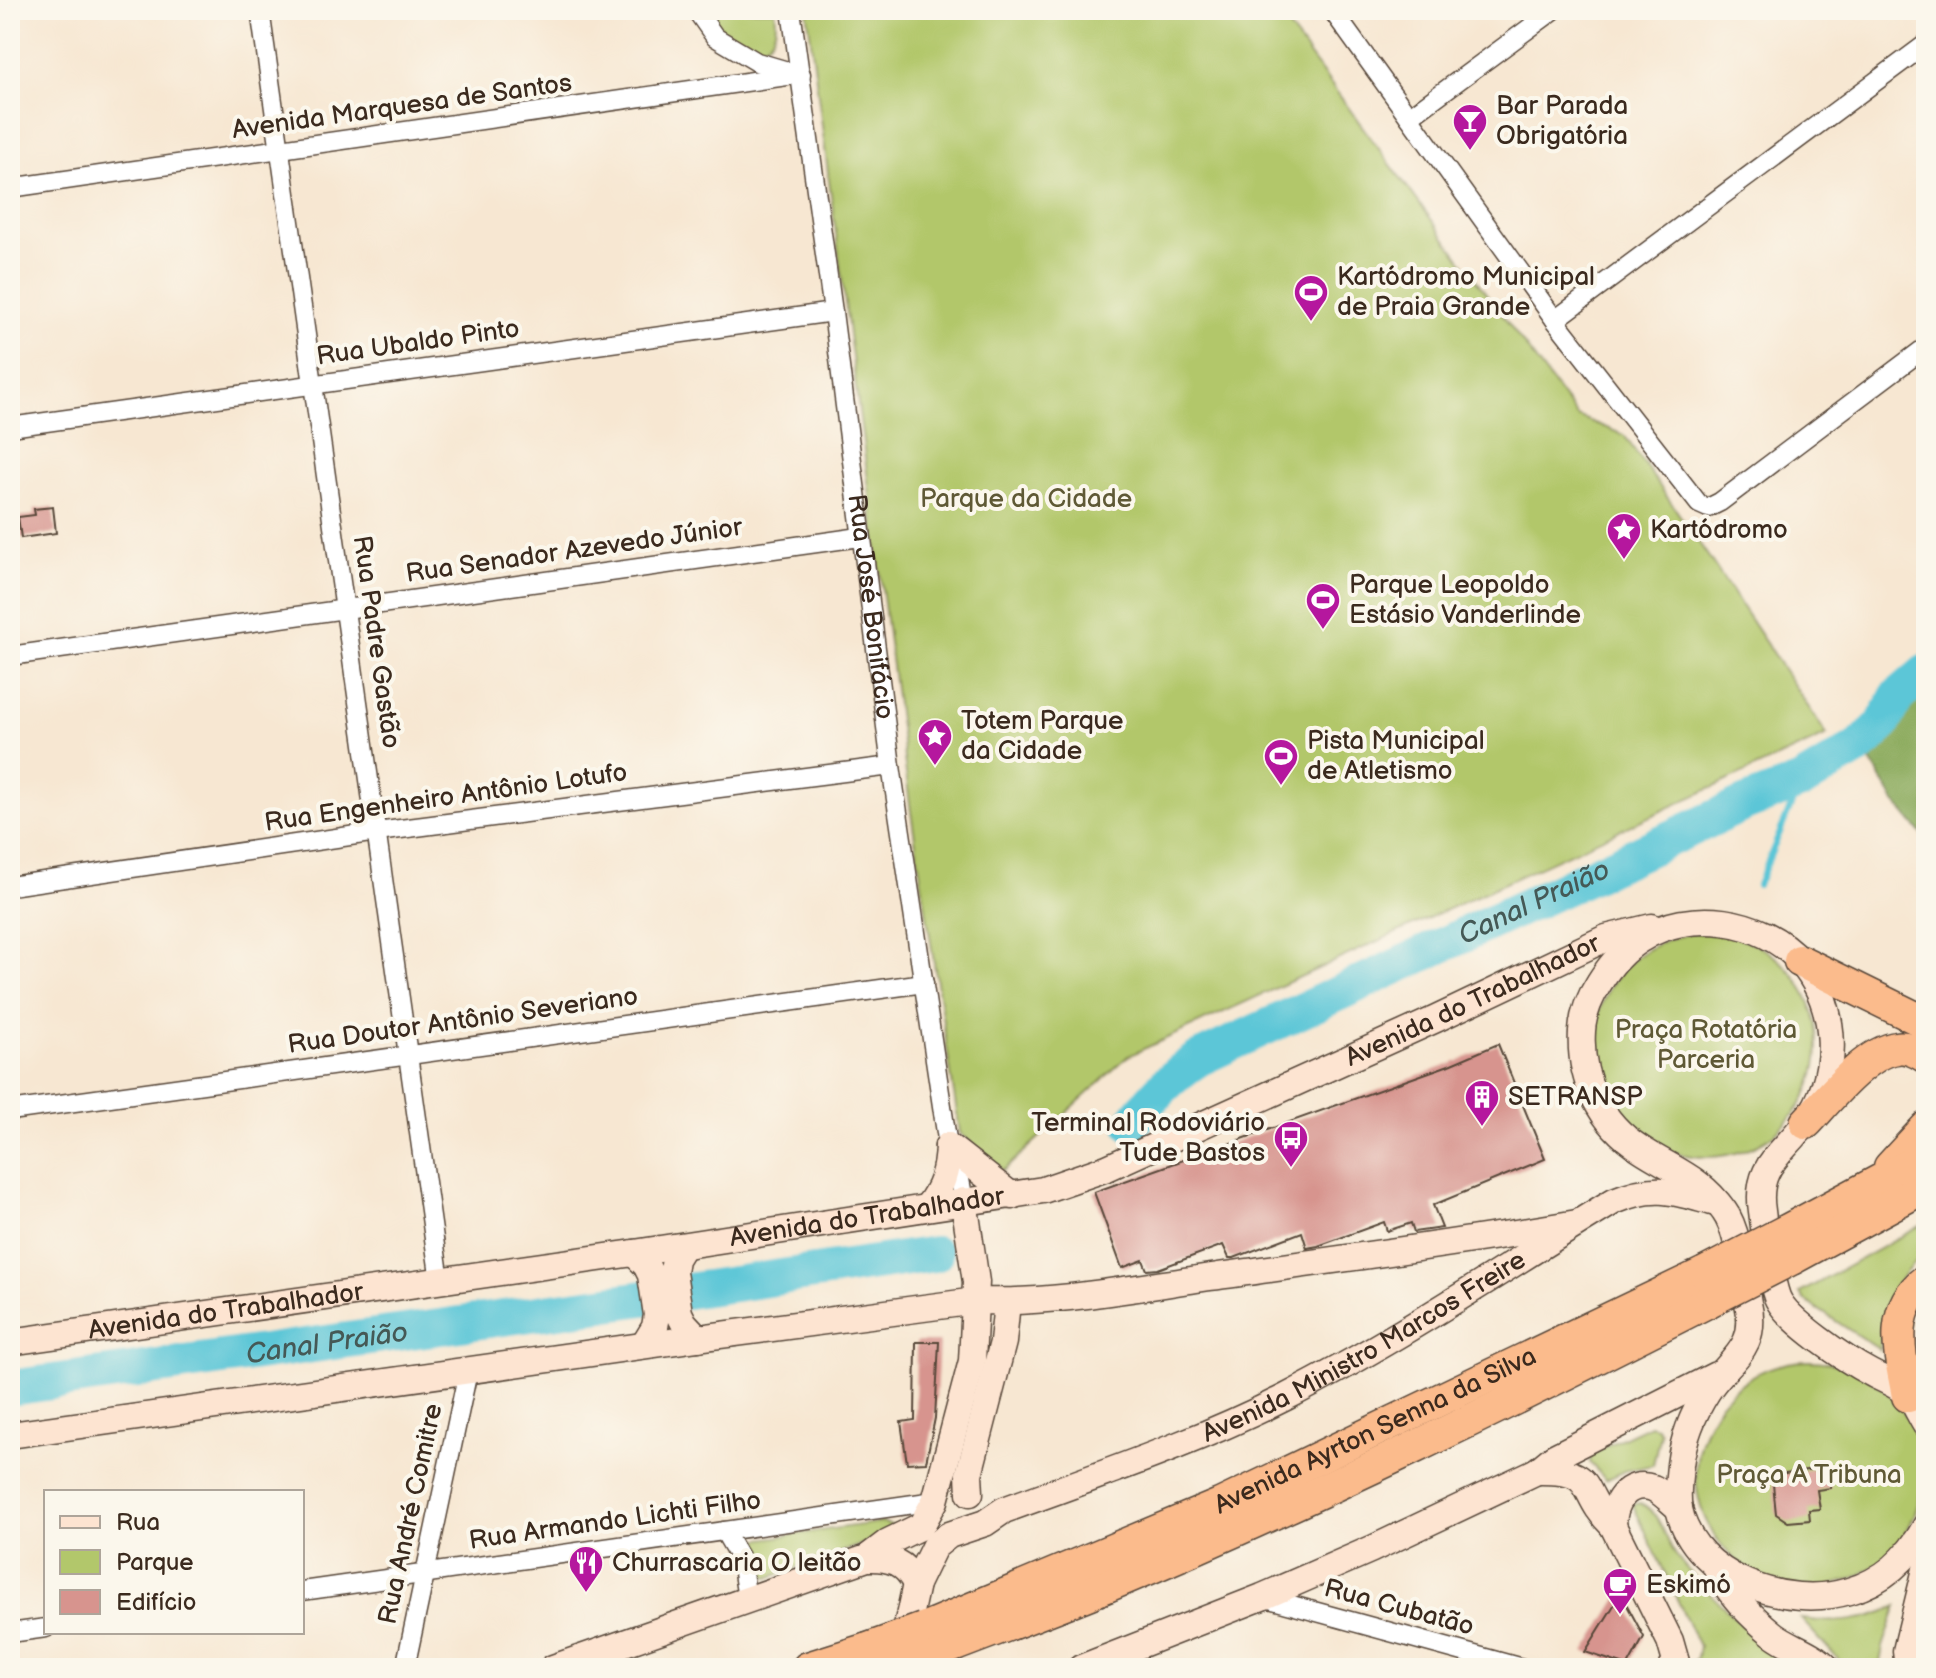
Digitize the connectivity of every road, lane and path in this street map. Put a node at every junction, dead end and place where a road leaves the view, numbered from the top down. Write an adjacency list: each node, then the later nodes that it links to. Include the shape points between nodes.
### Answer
1 (260, 10): 10 (street, Rua Padre Gastão)
2 (696, 10): 7 (street, via 715,37)
3 (791, 10): 8 (street, Rua José Bonifácio)
4 (1332, 10): 9 (street)
5 (1554, 10): 9 (street)
6 (1926, 44): 13 (street)
7 (758, 71): 8 (street, Avenida Marquesa de Santos); 10 (street, Avenida Marquesa de Santos)
8 (801, 74): 12 (street, Rua José Bonifácio)
9 (1409, 117): 13 (street)
10 (280, 151): 11 (street, Avenida Marquesa de Santos); 15 (street, Rua Padre Gastão)
11 (10, 188)
12 (833, 312): 15 (street, Rua Ubaldo Pinto); 17 (street, Rua José Bonifácio)
13 (1555, 320): 14 (street, via 1699,504 1708,508)
14 (1926, 347)
15 (313, 384): 16 (street, Rua Ubaldo Pinto); 18 (street, Rua Padre Gastão)
16 (10, 427)
17 (860, 537): 18 (street, Rua Senador Azevedo Júnior); 20 (street, Rua José Bonifácio)
18 (345, 610): 19 (street, Rua Senador Azevedo Júnior); 21 (street, Rua Padre Gastão)
19 (10, 656)
20 (891, 766): 21 (street, Rua Engenheiro Antônio Lotufo); 25 (street, Rua José Bonifácio)
21 (377, 832): 22 (street, Rua Engenheiro Antônio Lotufo); 27 (street, Rua Padre Gastão)
22 (10, 886)
23 (1674, 925): 24 (main road, Avenida do Trabalhador, via 1729,922 1780,943); 36 (main road, Avenida do Trabalhador, via 1606,938 1107,1168); 38 (main road, via 1642,937 1613,961 1592,993 1582,1030 1583,1067 1595,1103 1637,1147 1703,1186)
24 (1800, 961): 26 (highway); 30 (main road, via 1820,991 1831,1024 1831,1059)
25 (924, 983): 27 (street, Rua Doutor Antônio Severiano); 32 (street, Rua José Bonifácio)
26 (1926, 1023)
27 (408, 1055): 29 (street, Rua Doutor Antônio Severiano); 46 (street, Rua Padre Gastão)
28 (1926, 1057): 30 (highway, via 1897,1047 1876,1057)
29 (10, 1111)
30 (1806, 1123): 55 (main road, via 1770,1163 1761,1182 1778,1300 1801,1326)
31 (1926, 1128): 34 (highway)
32 (948, 1146): 36 (main road); 37 (street, Rua José Bonifácio); 39 (main road, via 941,1187)
33 (1926, 1156): 34 (highway, Avenida Ayrton Senna da Silva)
34 (1876, 1183): 41 (highway, Avenida Ayrton Senna da Silva)
35 (1926, 1186): 41 (highway, Avenida Ayrton Senna da Silva)
36 (1012, 1196): 37 (main road, Avenida do Trabalhador)
37 (964, 1201): 39 (main road, Avenida do Trabalhador); 47 (main road)
38 (1716, 1203): 40 (main road, Avenida Ministro Marcos Freire, via 1652,1189 1614,1201); 54 (main road, via 1730,1222 1750,1313 1745,1348)
39 (927, 1207): 42 (main road, Avenida do Trabalhador)
40 (1577, 1223): 48 (main road); 63 (main road, Avenida Ministro Marcos Freire, via 1285,1397 1158,1454)
41 (1790, 1245): 78 (highway, Avenida Ayrton Senna da Silva, bridge)
42 (683, 1246): 43 (main road, Avenida do Trabalhador); 44 (main road)
43 (634, 1253): 44 (main road); 46 (main road, Avenida do Trabalhador)
44 (662, 1274): 49 (main road)
45 (1926, 1280): 55 (highway, via 1909,1296 1900,1319)
46 (440, 1281): 51 (main road, Avenida do Trabalhador)
47 (976, 1301): 48 (main road); 50 (main road); 59 (main road, via 972,1361)
48 (1007, 1302): 60 (main road, via 1003,1342 969,1474)
49 (668, 1314): 50 (main road); 52 (main road)
50 (698, 1338): 52 (main road)
51 (10, 1342)
52 (644, 1345): 53 (main road)
53 (468, 1371): 57 (main road); 70 (street, Rua André Comitre)
54 (1722, 1372): 58 (main road, via 1554,1457); 62 (main road, via 1686,1437)
55 (1908, 1396): 56 (main road)
56 (1926, 1425)
57 (10, 1435)
58 (1537, 1471): 64 (main road, via 1567,1471 1581,1477); 73 (main road)
59 (941, 1475): 60 (main road); 61 (main road)
60 (970, 1493): 63 (main road, via 978,1504)
61 (935, 1501): 66 (street, Rua Armando Lichti Filho); 67 (main road, via 921,1526)
62 (1679, 1508): 64 (main road, via 1649,1487 1630,1490 1618,1498); 68 (main road, via 1689,1534)
63 (1004, 1510): 71 (main road, Avenida Ministro Marcos Freire, via 941,1540)
64 (1613, 1526): 80 (main road, via 1670,1641)
65 (1926, 1526): 68 (main road, via 1879,1580 1831,1596 1775,1592)
66 (724, 1531): 70 (street, Rua Armando Lichti Filho); 74 (street, via 741,1560)
67 (867, 1558): 71 (main road, via 895,1560); 74 (main road)
68 (1716, 1566): 77 (main road, via 1721,1583)
69 (1926, 1569): 79 (main road)
70 (426, 1574): 72 (street, Rua Armando Lichti Filho); 81 (street, Rua André Comitre)
71 (916, 1584): 78 (main road, Avenida Ministro Marcos Freire)
72 (304, 1591)
73 (1262, 1597): 84 (main road); 85 (street, Rua Cubatão)
74 (747, 1599): 82 (main road)
75 (44, 1628): 76 (street)
76 (10, 1633)
77 (1773, 1634): 86 (main road); 87 (main road)
78 (901, 1654): 83 (highway, Avenida Ayrton Senna da Silva)
79 (1904, 1662)
80 (1676, 1666)
81 (405, 1668)
82 (553, 1668)
83 (808, 1668)
84 (1081, 1668)
85 (1522, 1668)
86 (1798, 1668)
87 (1827, 1668)

